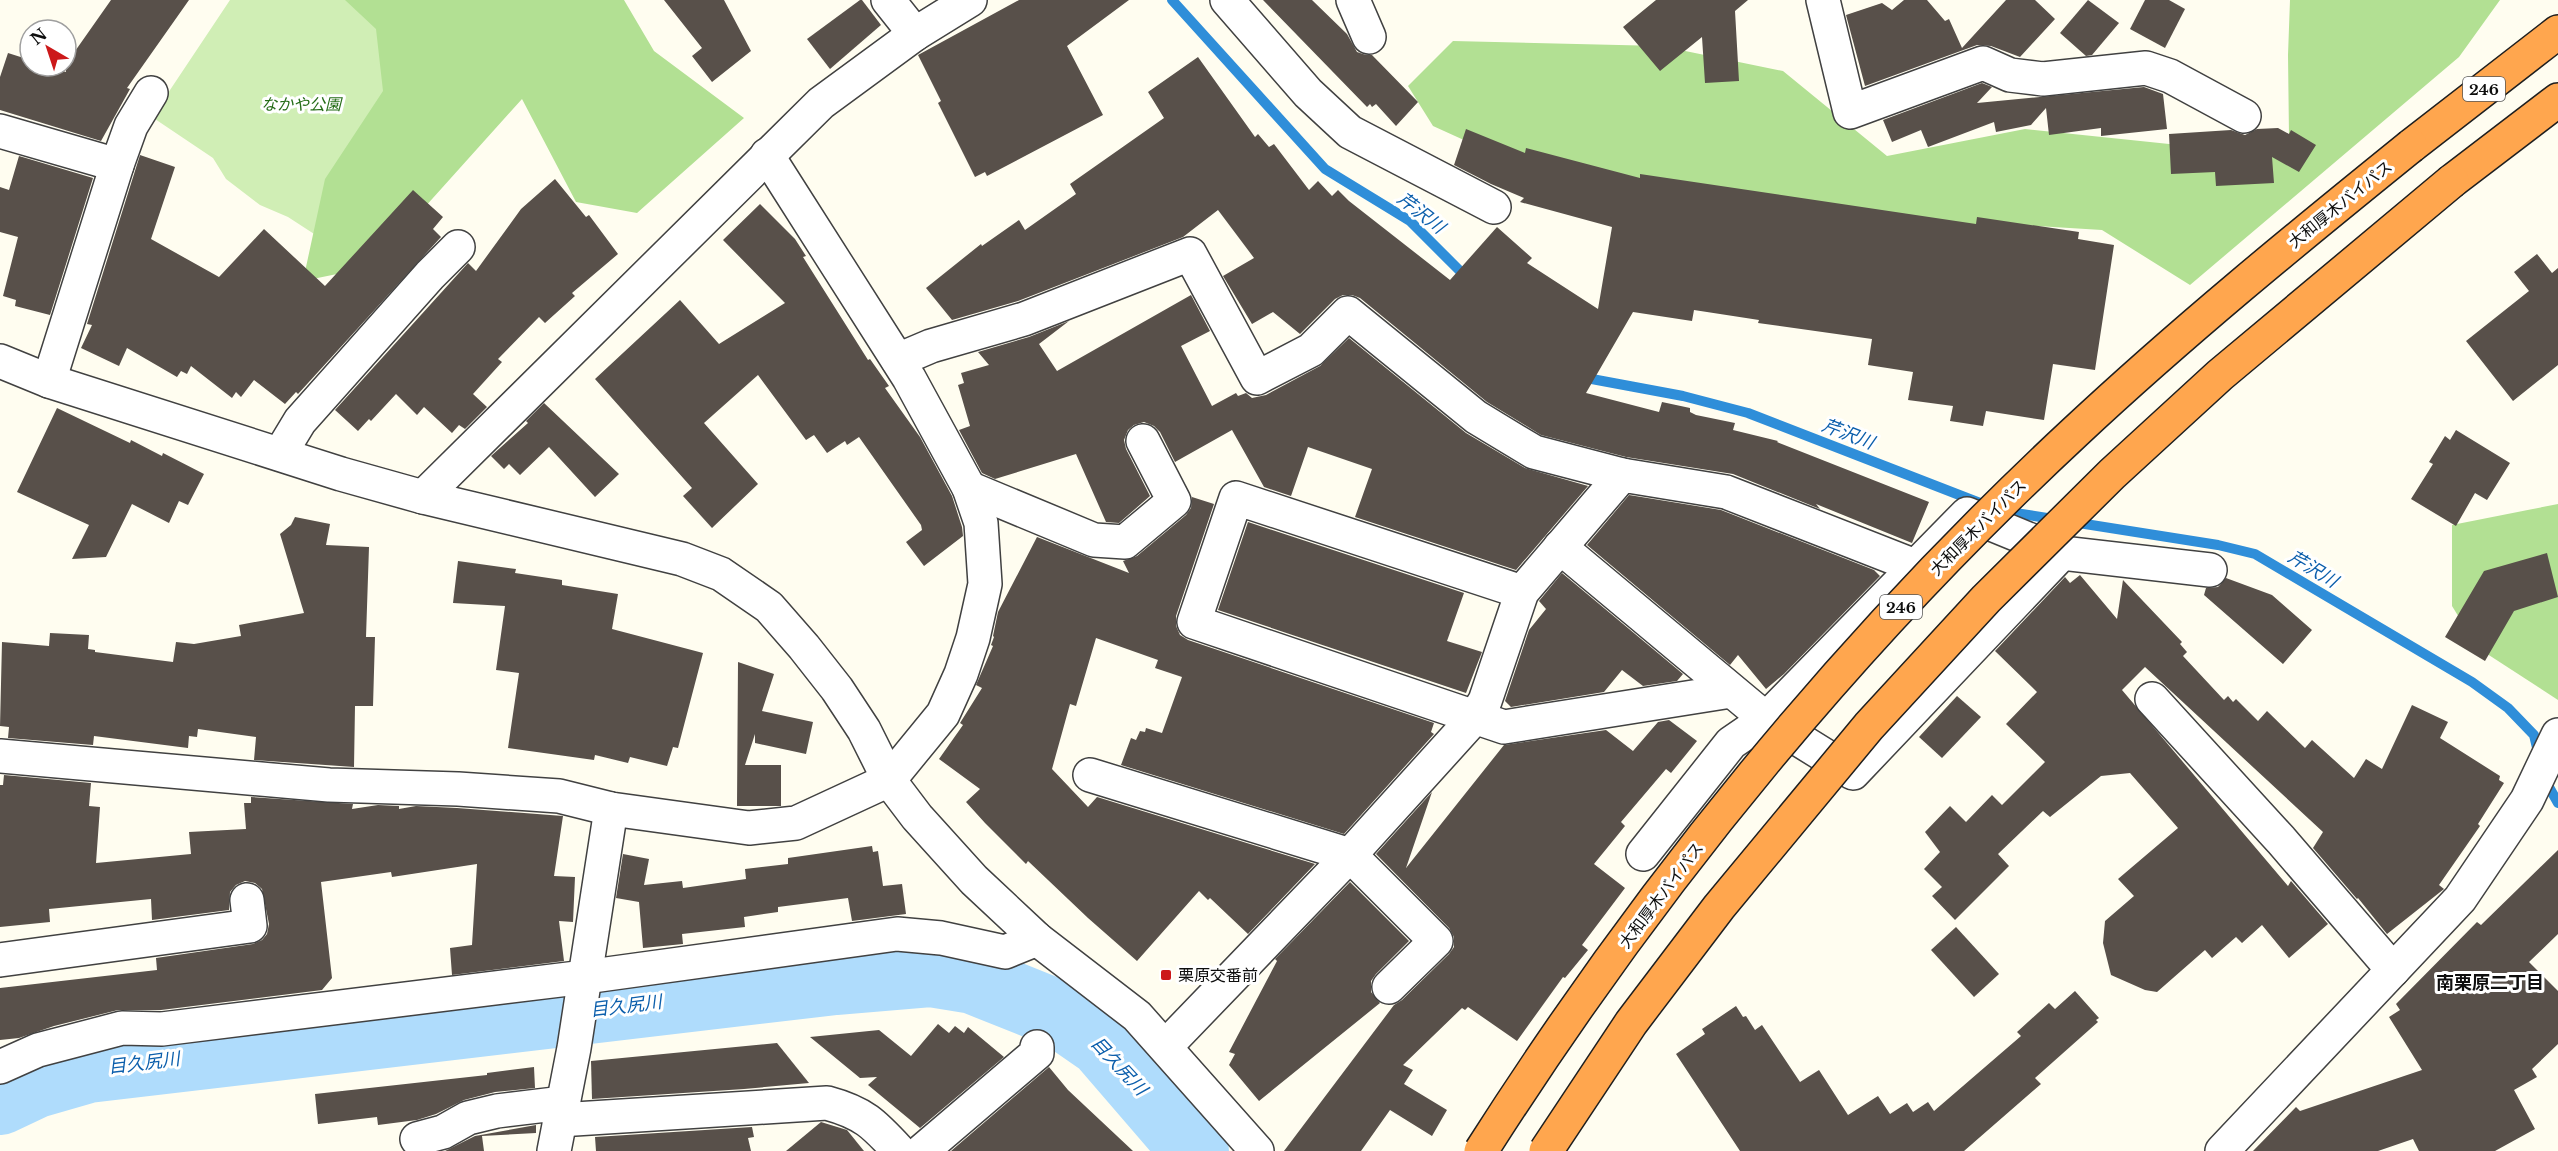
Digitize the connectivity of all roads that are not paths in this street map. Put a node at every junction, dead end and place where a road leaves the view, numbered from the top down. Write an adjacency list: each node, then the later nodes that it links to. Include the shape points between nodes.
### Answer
1 (888, 0): 7 (street)
2 (970, 0): 7 (street)
3 (1227, 0): 15 (street, via 1308,93 1350,132)
4 (1353, 0): 8 (street)
5 (1823, 0): 11 (street, via 1850,112 1983,63 2010,75 2043,79 2146,68 2170,76)
6 (2558, 32): 55 (highway, 大和厚木バイパス / 246, bridge, via 2411,146 2182,334 2072,434 1945,560 1796,721 1673,877 1589,990)
7 (915, 34): 13 (street, via 821,103)
8 (1370, 36)
9 (150, 93): 14 (street, via 131,126)
10 (2558, 100): 56 (highway, bridge, via 2452,181 2220,375 2112,474 1986,599 1869,726 1719,907 1631,1023)
11 (2244, 116)
12 (0, 131): 14 (street)
13 (767, 155): 17 (street); 24 (street)
14 (117, 165): 19 (street)
15 (1494, 207)
16 (458, 247): 21 (street, via 300,421)
17 (898, 360): 22 (street, via 1024,319 1190,255 1257,378 1311,350 1348,313 1476,417 1534,452); 23 (street)
18 (0, 361): 19 (street)
19 (49, 381): 21 (street)
20 (1143, 441): 23 (street, via 1174,501 1125,542 1094,540)
21 (280, 454): 24 (street)
22 (1622, 475): 25 (street); 27 (street, via 1726,492)
23 (969, 488): 37 (street, via 981,523 985,584 974,638 944,714)
24 (423, 497): 37 (street, via 682,559 721,574 769,607 804,647 864,730)
25 (1560, 548): 29 (street); 30 (street)
26 (2062, 553): 27 (street, via 1967,514); 28 (street); 33 (street, via 1853,773)
27 (1916, 566): 33 (street)
28 (2210, 570)
29 (1522, 592): 32 (street, via 1485,701); 32 (street, via 1236,498 1194,622)
30 (1731, 691): 32 (street, via 1504,727); 33 (street)
31 (2152, 699): 44 (street, via 2282,840)
32 (1475, 717): 40 (street)
33 (1766, 719): 39 (street, via 1731,743)
34 (2558, 735): 44 (street, via 2527,800 2460,899)
35 (0, 756): 38 (street, via 329,785 559,796)
36 (1090, 775): 40 (street)
37 (889, 780): 38 (street, via 796,823 772,827 721,825); 42 (street, via 974,880)
38 (611, 809): 45 (street)
39 (1643, 854)
40 (1350, 855): 46 (street, via 1436,941); 47 (street)
41 (247, 900): 43 (street, via 250,926)
42 (1037, 939): 45 (street, via 1005,952 941,938 897,934); 47 (street, via 1105,989)
43 (0, 960)
44 (2393, 970): 57 (street)
45 (584, 981): 49 (street, via 162,1029 122,1028 38,1050); 50 (street)
46 (1389, 987)
47 (1166, 1046): 54 (street)
48 (1037, 1047): 53 (street, via 1036,1053)
49 (0, 1067)
50 (559, 1124): 51 (street, via 497,1111); 52 (street, via 827,1103 851,1110 873,1123)
51 (417, 1139)
52 (899, 1151)
53 (921, 1151)
54 (1257, 1151)
55 (1481, 1151)
56 (1546, 1151)
57 (2222, 1151)

